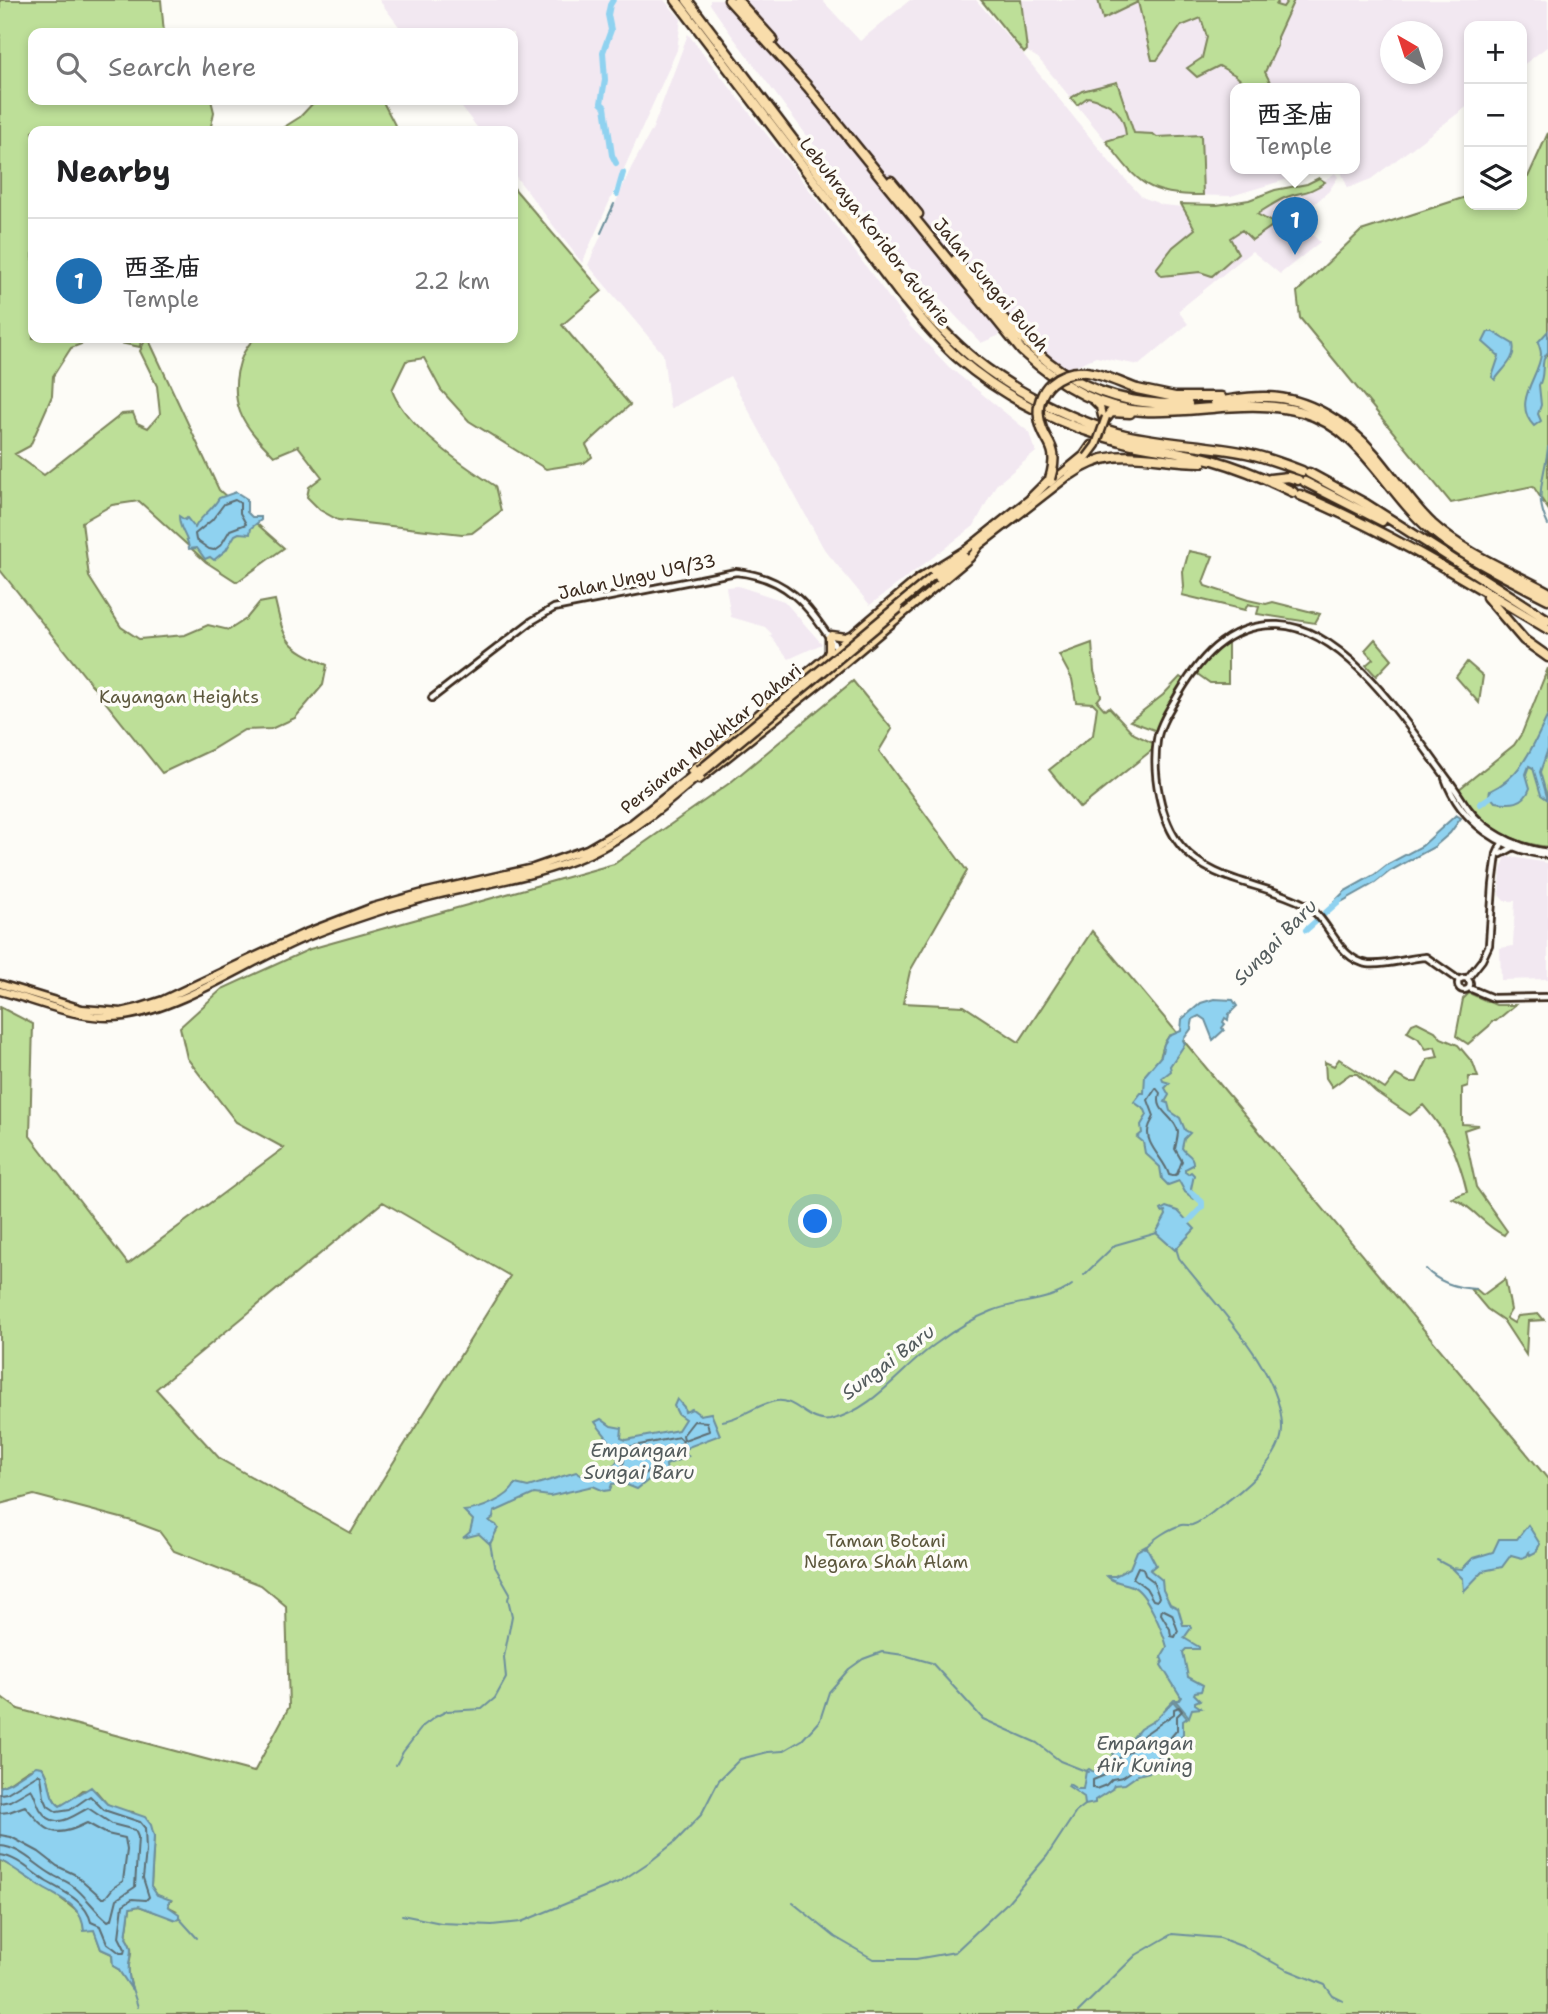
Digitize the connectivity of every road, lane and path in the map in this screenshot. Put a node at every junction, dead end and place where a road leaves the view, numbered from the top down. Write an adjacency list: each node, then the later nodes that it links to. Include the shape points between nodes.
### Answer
1 (676, 0): 5 (highway, Lebuhraya Koridor Guthrie)
2 (687, 0): 5 (highway, Lebuhraya Koridor Guthrie)
3 (729, 0): 8 (highway, Jalan Sungai Buloh, via 808,87 1022,351 1056,380)
4 (737, 0): 6 (highway, Jalan Sungai Buloh, via 820,93 1026,345 1047,364)
5 (728, 61): 13 (highway, Lebuhraya Koridor Guthrie, via 904,299 966,365 1017,400 1076,427); 24 (highway, Lebuhraya Koridor Guthrie, via 910,294 942,331 1002,381 1084,423 1124,435 1248,453 1306,472 1366,504)
6 (1088, 388): 7 (highway, Jalan Sungai Buloh, via 1159,404); 9 (highway)
7 (1266, 397): 16 (highway, bridge, via 1190,398 1137,389 1093,372 1080,370 1061,376 1047,387 1039,406 1054,464 1049,479); 22 (highway, Jalan Sungai Buloh, via 1308,406 1341,424 1363,442 1435,526)
8 (1091, 398): 9 (highway, Jalan Sungai Buloh); 11 (main road)
9 (1108, 403): 10 (highway, Jalan Sungai Buloh); 11 (main road, Persiaran Mokhtar Dahari)
10 (1140, 411): 11 (highway, via 1114,412); 23 (highway, Jalan Sungai Buloh, via 1246,405 1289,409 1322,421 1367,455 1400,500 1432,531)
11 (1105, 419): 12 (main road, Persiaran Mokhtar Dahari, bridge, via 1096,445)
12 (1085, 456): 14 (main road, Persiaran Mokhtar Dahari); 16 (main road, Persiaran Mokhtar Dahari)
13 (1212, 460): 14 (highway, via 1126,455 1102,459); 15 (highway, Lebuhraya Koridor Guthrie)
14 (1070, 475): 17 (main road, Persiaran Mokhtar Dahari)
15 (1268, 480): 19 (highway, Lebuhraya Koridor Guthrie); 19 (highway, via 1288,477 1302,481 1387,523)
16 (1032, 497): 18 (main road, Persiaran Mokhtar Dahari)
17 (979, 546): 20 (main road, Persiaran Mokhtar Dahari); 30 (main road)
18 (963, 551): 20 (main road, Persiaran Mokhtar Dahari); 26 (main road, via 919,578)
19 (1422, 553): 21 (highway, Lebuhraya Koridor Guthrie)
20 (935, 577): 34 (main road, Persiaran Mokhtar Dahari, bridge)
21 (1478, 587): 25 (highway, Lebuhraya Koridor Guthrie); 29 (highway, via 1524,640)
22 (1548, 592)
23 (1548, 599)
24 (1548, 620)
25 (1548, 629)
26 (851, 635): 27 (main road); 28 (main road)
27 (830, 636): 28 (street, Jalan Ungu U9/33); 31 (main road); 33 (street, Jalan Ungu U9/33, via 792,591 736,572 548,611)
28 (839, 647): 30 (street, Jalan Ungu U9/33); 31 (main road)
29 (1548, 657)
30 (848, 659): 32 (main road)
31 (824, 660): 32 (main road, via 835,667); 34 (main road, via 687,775)
32 (823, 681): 34 (main road, via 686,791)
33 (432, 698)
34 (676, 793): 44 (main road, Persiaran Mokhtar Dahari, via 587,849 533,868 373,907 138,1008 121,1012 82,1009); 46 (main road, Persiaran Mokhtar Dahari, via 636,828 566,863 421,899 331,928 138,1014 82,1014)
35 (1478, 823): 36 (street); 37 (street); 43 (street, via 1406,721 1373,684 1338,650 1306,631 1276,625 1250,627 1230,636 1205,655 1188,677 1158,735 1161,806 1181,847 1225,877 1310,908 1345,951 1361,962 1426,957)
36 (1500, 836): 38 (street); 39 (street)
37 (1491, 837): 38 (street); 41 (street)
38 (1504, 844): 39 (street); 41 (street)
39 (1512, 845): 40 (street); 41 (street)
40 (1548, 853)
41 (1498, 855): 42 (street, via 1489,945)
42 (1467, 978): 43 (street); 45 (street)
43 (1459, 980): 45 (street, via 1461,989)
44 (0, 984)
45 (1469, 988): 47 (street, via 1493,998)
46 (0, 991)
47 (1548, 997)

